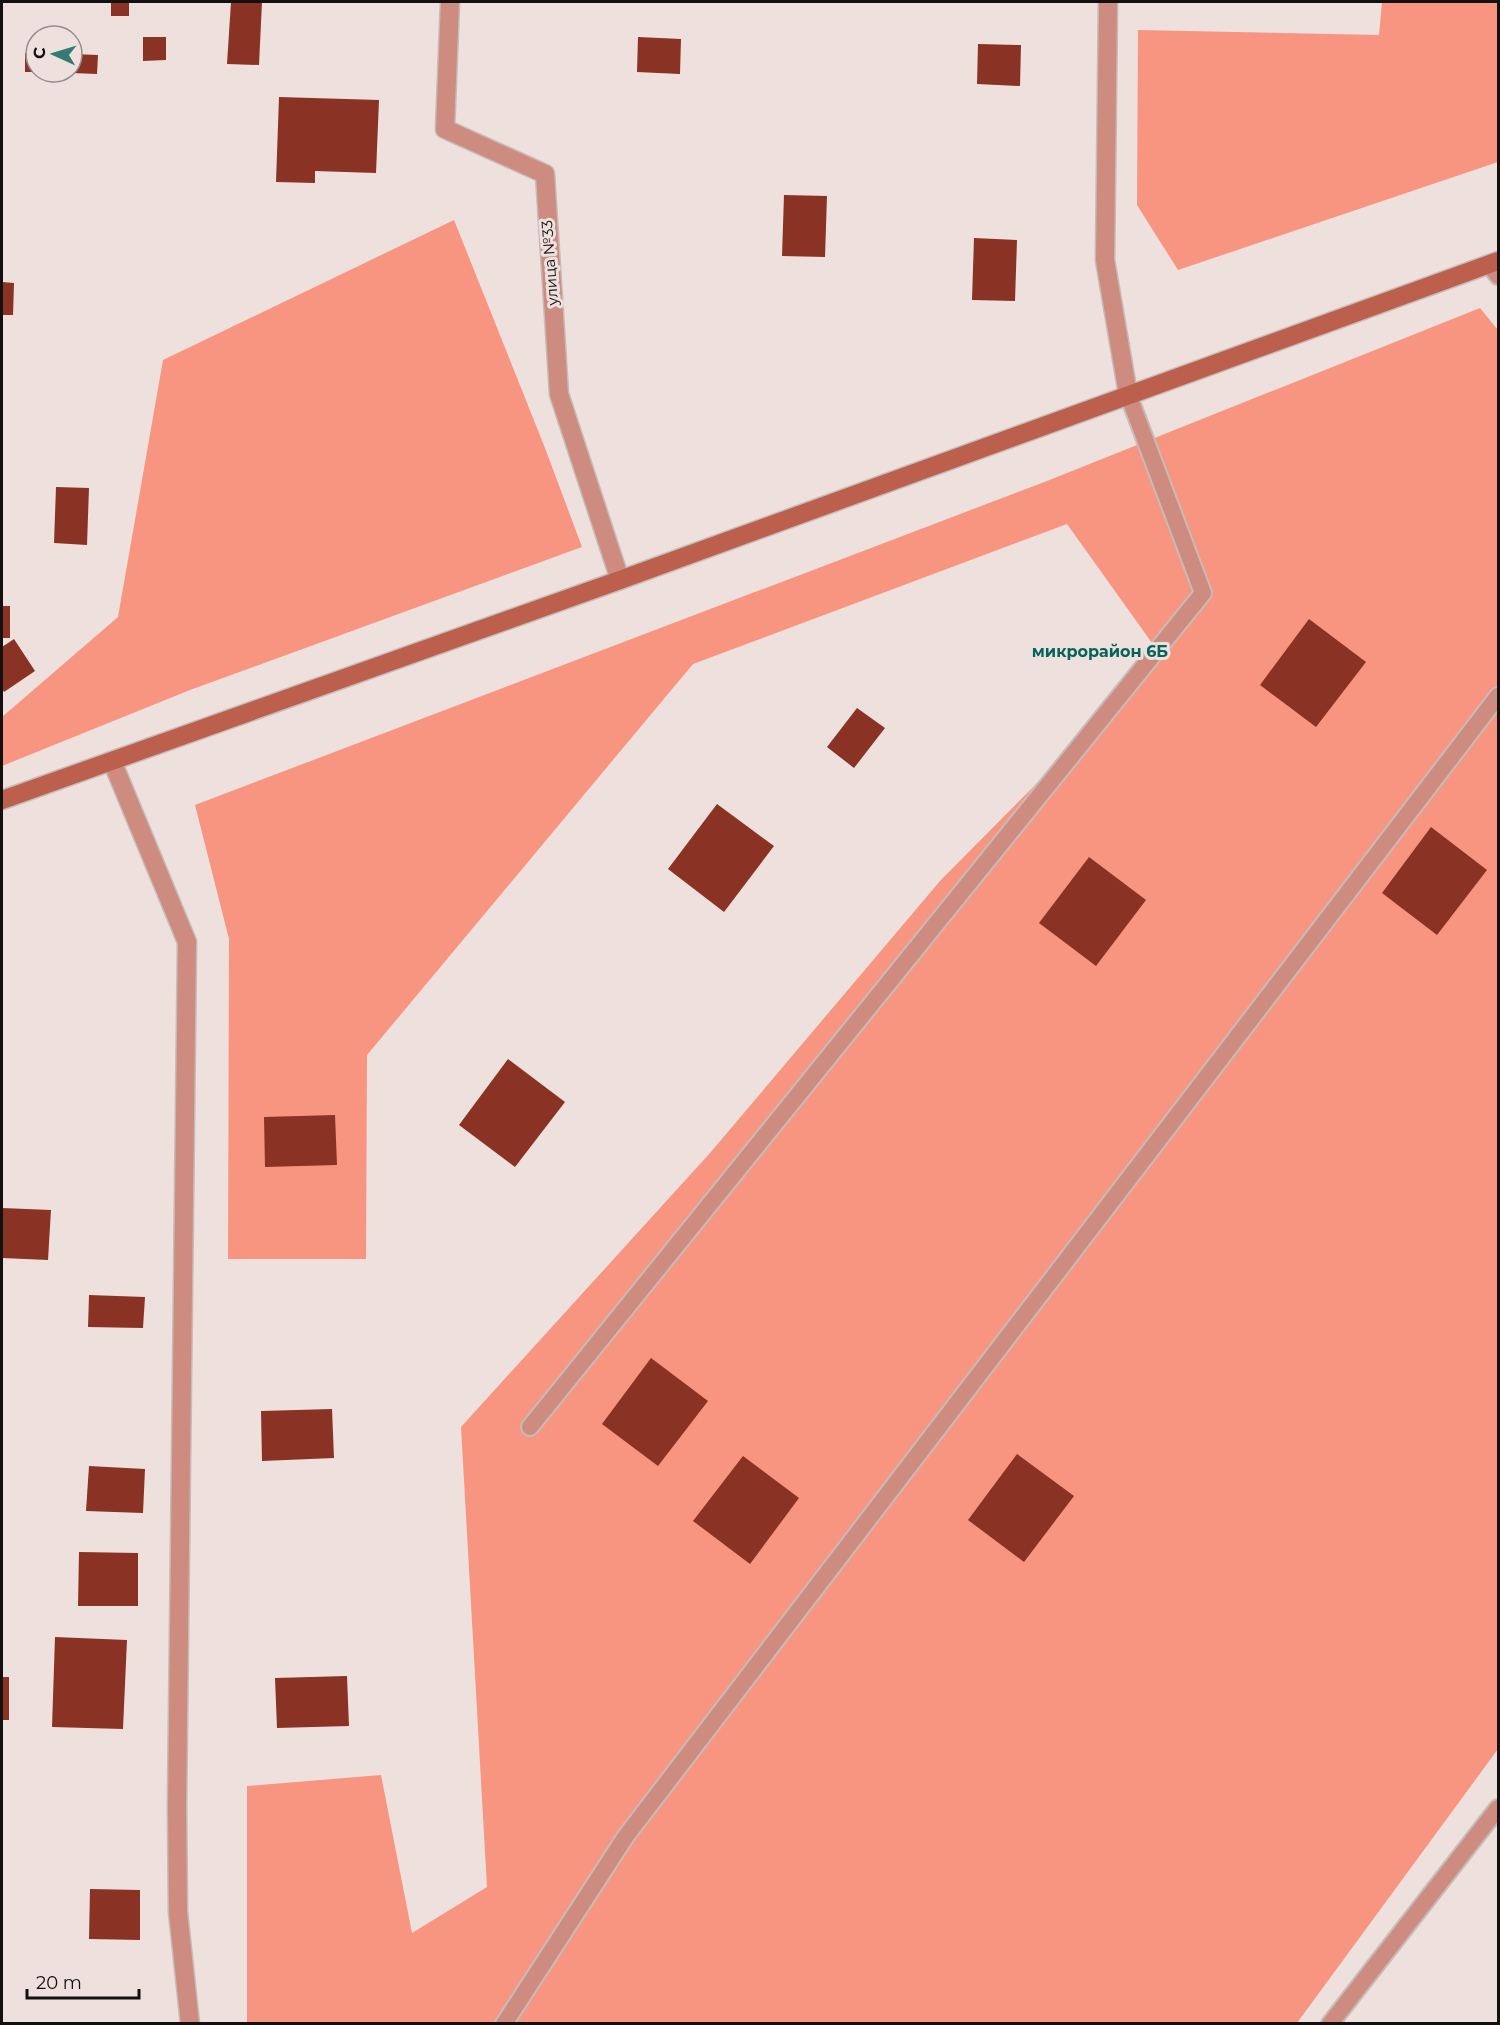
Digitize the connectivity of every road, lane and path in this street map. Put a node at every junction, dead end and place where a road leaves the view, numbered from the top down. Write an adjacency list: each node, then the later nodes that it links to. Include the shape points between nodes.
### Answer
1 (450, 2): 5 (street, улица №33, via 445,129 545,174 559,394)
2 (1108, 2): 4 (street, via 1105,260)
3 (1495, 267): 4 (main road)
4 (1128, 394): 5 (main road); 9 (lane, via 1203,593)
5 (620, 580): 7 (main road)
6 (1498, 696): 12 (lane, via 626,1836)
7 (112, 760): 8 (main road); 11 (street, via 187,942 177,1806 178,1912)
8 (2, 800)
9 (530, 1427)
10 (1498, 1808): 13 (lane)
11 (190, 2024)
12 (504, 2024)
13 (1330, 2024)

